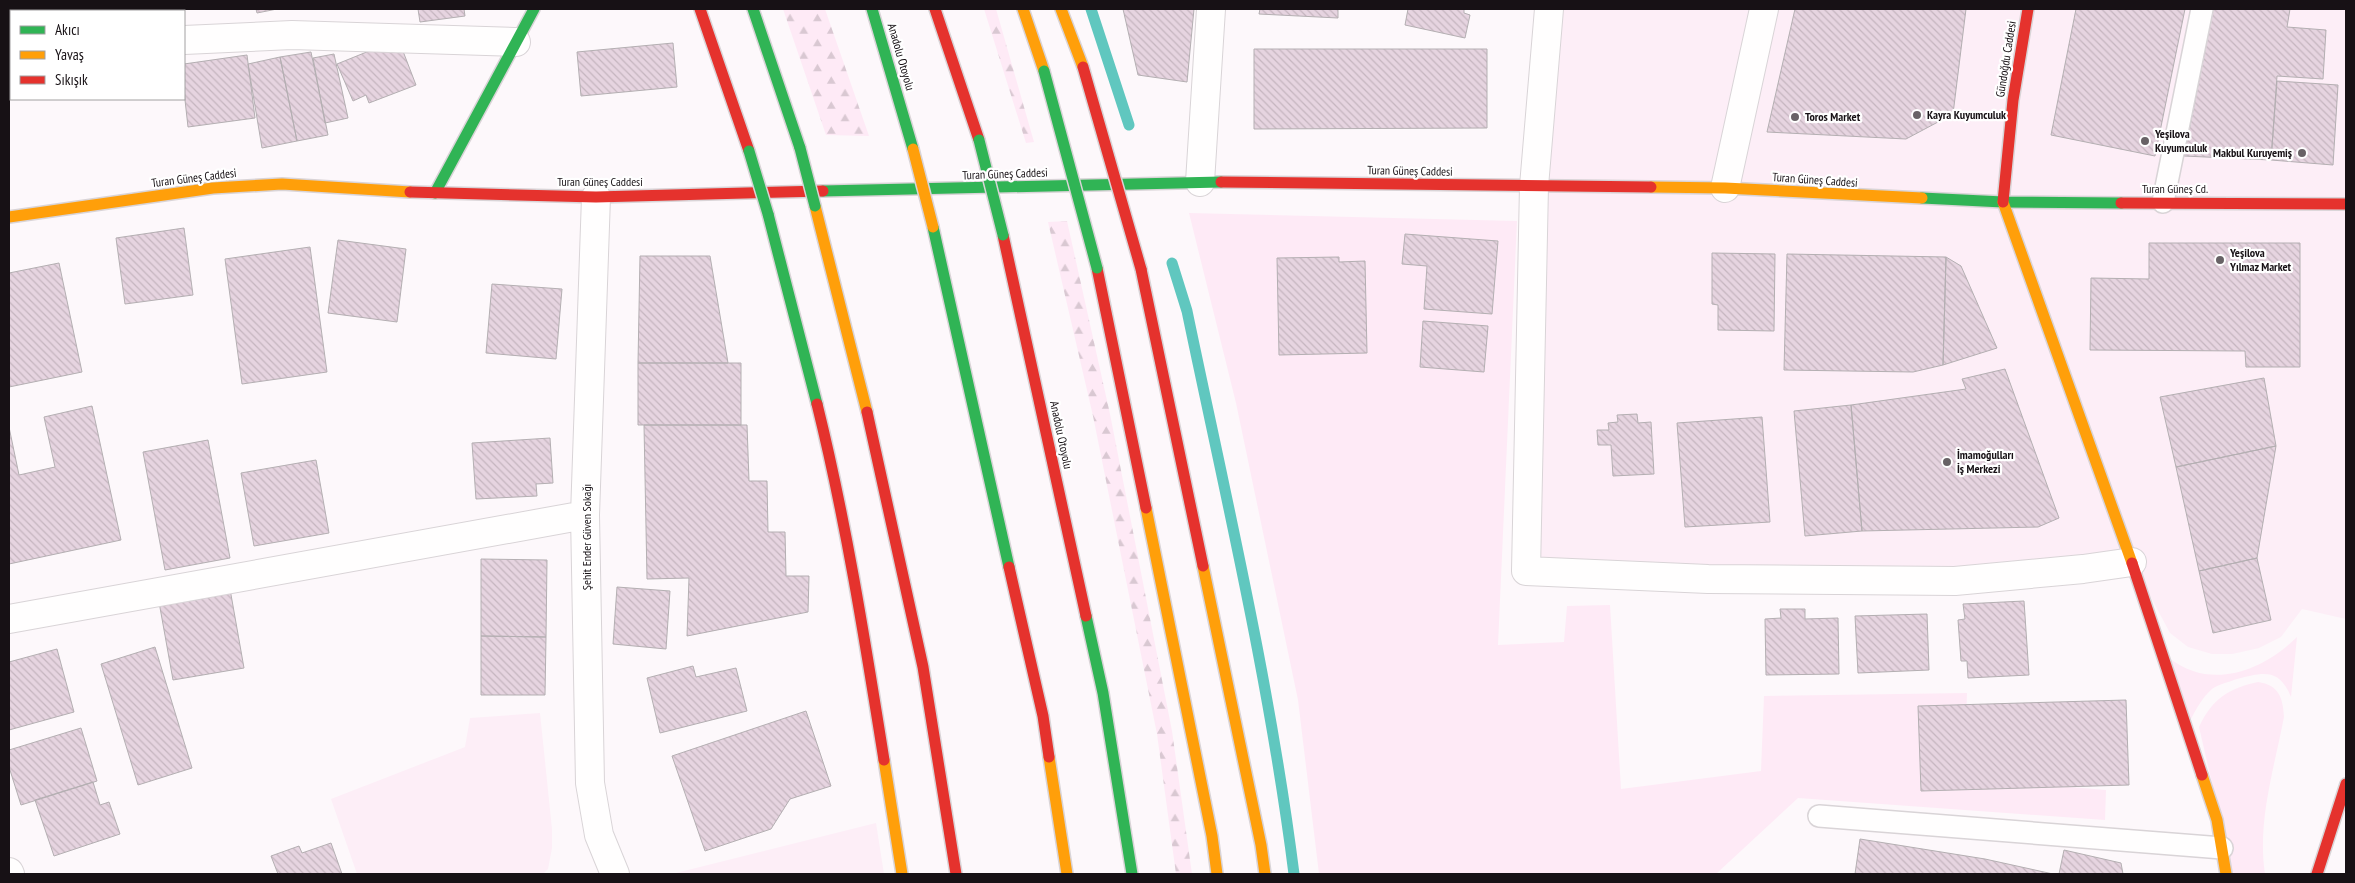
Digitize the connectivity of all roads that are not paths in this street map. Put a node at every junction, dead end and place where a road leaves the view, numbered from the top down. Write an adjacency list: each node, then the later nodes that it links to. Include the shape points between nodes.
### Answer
1 (534, 9): 14 (main road)
2 (700, 9): 31 (main road, bridge, via 768,214 829,453 870,672)
3 (754, 9): 32 (main road, bridge, via 800,148 873,434 921,658)
4 (872, 9): 33 (main road, Anadolu Otoyolu, bridge, via 933,227 1043,716)
5 (935, 9): 34 (main road, Anadolu Otoyolu, bridge, via 979,140 1003,235 1103,693)
6 (1023, 9): 35 (main road, bridge, via 1044,71 1097,268)
7 (1060, 9): 36 (main road, bridge, via 1083,67 1141,269 1262,845)
8 (1211, 9): 15 (street)
9 (1549, 9): 16 (street)
10 (1764, 9): 17 (street)
11 (2028, 9): 20 (main road, Gündoğdu Caddesi, via 2013,100)
12 (2202, 9): 21 (lane)
13 (185, 40): 14 (street, via 292,35)
14 (516, 42): 18 (main road)
15 (1200, 182): 16 (main road, Turan Güneş Caddesi); 19 (main road, Turan Güneş Caddesi)
16 (1534, 186): 17 (main road, Turan Güneş Caddesi); 25 (street, via 1526,571 1708,579 1955,581)
17 (1725, 188): 20 (main road, Turan Güneş Caddesi)
18 (435, 193): 19 (main road, Turan Güneş Caddesi); 23 (main road, Turan Güneş Caddesi, via 282,184 213,188)
19 (596, 197): 24 (street, Şehit Ender Güven Sokağı)
20 (2003, 202): 21 (main road, Turan Güneş Cd.); 25 (main road)
21 (2164, 202): 22 (main road, Turan Güneş Cd.)
22 (2346, 204)
23 (9, 217)
24 (585, 516): 26 (street); 30 (street, Şehit Ender Güven Sokağı, via 590,783 600,835)
25 (2132, 562): 29 (main road, via 2217,820)
26 (9, 619)
27 (2346, 784): 38 (main road)
28 (1819, 816): 29 (lane)
29 (2222, 848): 37 (main road)
30 (615, 874)
31 (902, 874)
32 (956, 874)
33 (1067, 874)
34 (1132, 874)
35 (1217, 874)
36 (1265, 874)
37 (2226, 874)
38 (2317, 874)

